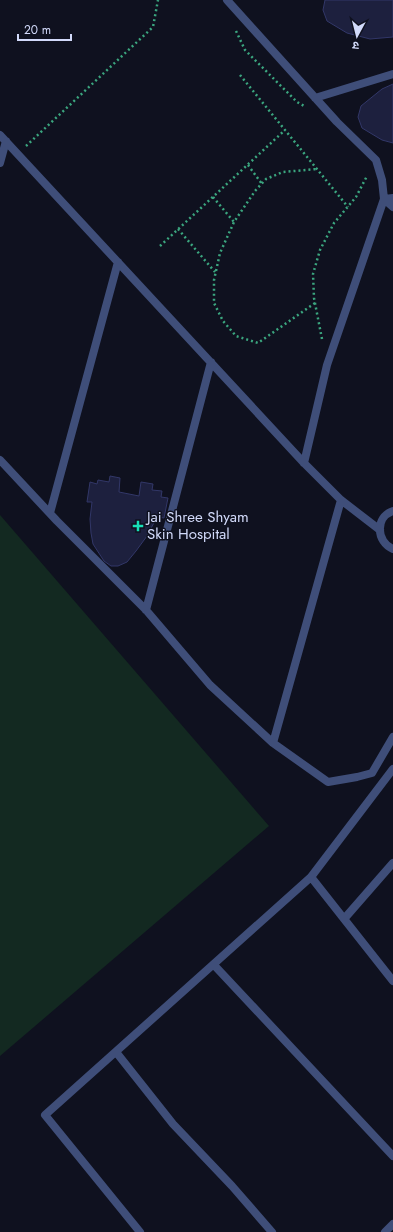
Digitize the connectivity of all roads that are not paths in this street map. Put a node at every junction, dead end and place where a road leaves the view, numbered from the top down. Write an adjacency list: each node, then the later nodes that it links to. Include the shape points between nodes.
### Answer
1 (227, 0): 3 (street)
2 (393, 74): 3 (street)
3 (315, 98): 8 (street, via 376,160)
4 (0, 135): 5 (street)
5 (6, 141): 6 (street); 10 (street)
6 (0, 163)
7 (393, 198): 8 (street)
8 (384, 199): 9 (street); 13 (street, via 327,365)
9 (393, 207)
10 (118, 262): 11 (street); 16 (street)
11 (210, 362): 13 (street); 19 (street)
12 (0, 460): 16 (street)
13 (304, 463): 14 (street)
14 (341, 500): 17 (street); 21 (street)
15 (393, 510): 17 (street, via 384,517)
16 (50, 513): 19 (street)
17 (380, 530): 18 (street, via 384,543)
18 (393, 549)
19 (146, 610): 21 (street, via 210,685)
20 (393, 737): 21 (street, via 372,773 328,782)
21 (273, 743)
22 (393, 769): 24 (street)
23 (393, 863): 25 (street)
24 (311, 878): 25 (street); 26 (street)
25 (344, 919): 27 (street)
26 (214, 964): 28 (street); 29 (street)
27 (393, 981)
28 (116, 1052): 31 (street, via 45,1115); 32 (street, via 173,1124)
29 (393, 1156)
30 (393, 1224): 33 (street)
31 (140, 1232)
32 (272, 1232)
33 (385, 1232)

